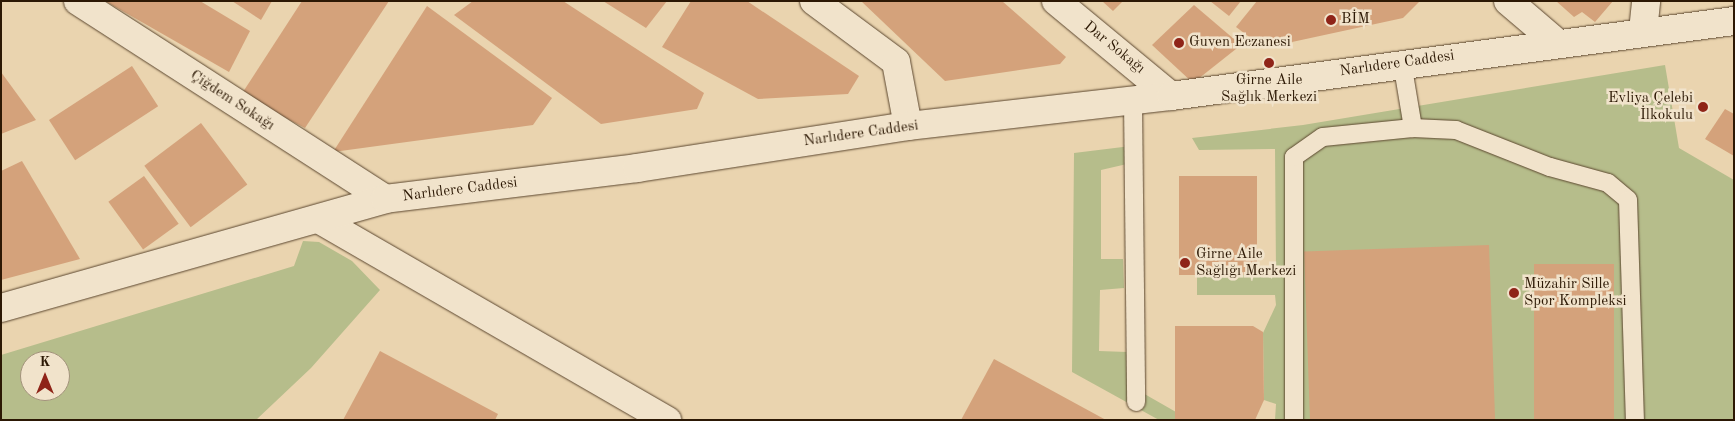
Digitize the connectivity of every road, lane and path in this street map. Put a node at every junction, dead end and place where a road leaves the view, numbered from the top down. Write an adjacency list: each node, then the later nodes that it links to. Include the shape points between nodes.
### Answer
1 (78, 1): 14 (street, Çiğdem Sokağı)
2 (814, 1): 12 (street, via 896,62)
3 (1056, 1): 10 (street, Dar Sokağı)
4 (1508, 1): 8 (street)
5 (1646, 1): 7 (street)
6 (1734, 21): 7 (street, Narlıdere Caddesi)
7 (1643, 31): 8 (street, Narlıdere Caddesi)
8 (1556, 42): 9 (street, Narlıdere Caddesi)
9 (1402, 62): 10 (street, Narlıdere Caddesi); 13 (lane)
10 (1171, 96): 11 (street, Narlıdere Caddesi)
11 (1134, 100): 12 (street, Narlıdere Caddesi); 17 (lane)
12 (908, 126): 14 (street, Narlıdere Caddesi, via 637,168)
13 (1413, 128): 19 (lane, via 1323,137 1294,157); 20 (lane, via 1456,130 1550,167 1608,183 1628,200)
14 (385, 199): 15 (street, Narlıdere Caddesi)
15 (320, 220): 16 (street, Narlıdere Caddesi); 18 (street)
16 (1, 308)
17 (1136, 402)
18 (667, 420)
19 (1294, 420)
20 (1635, 420)

